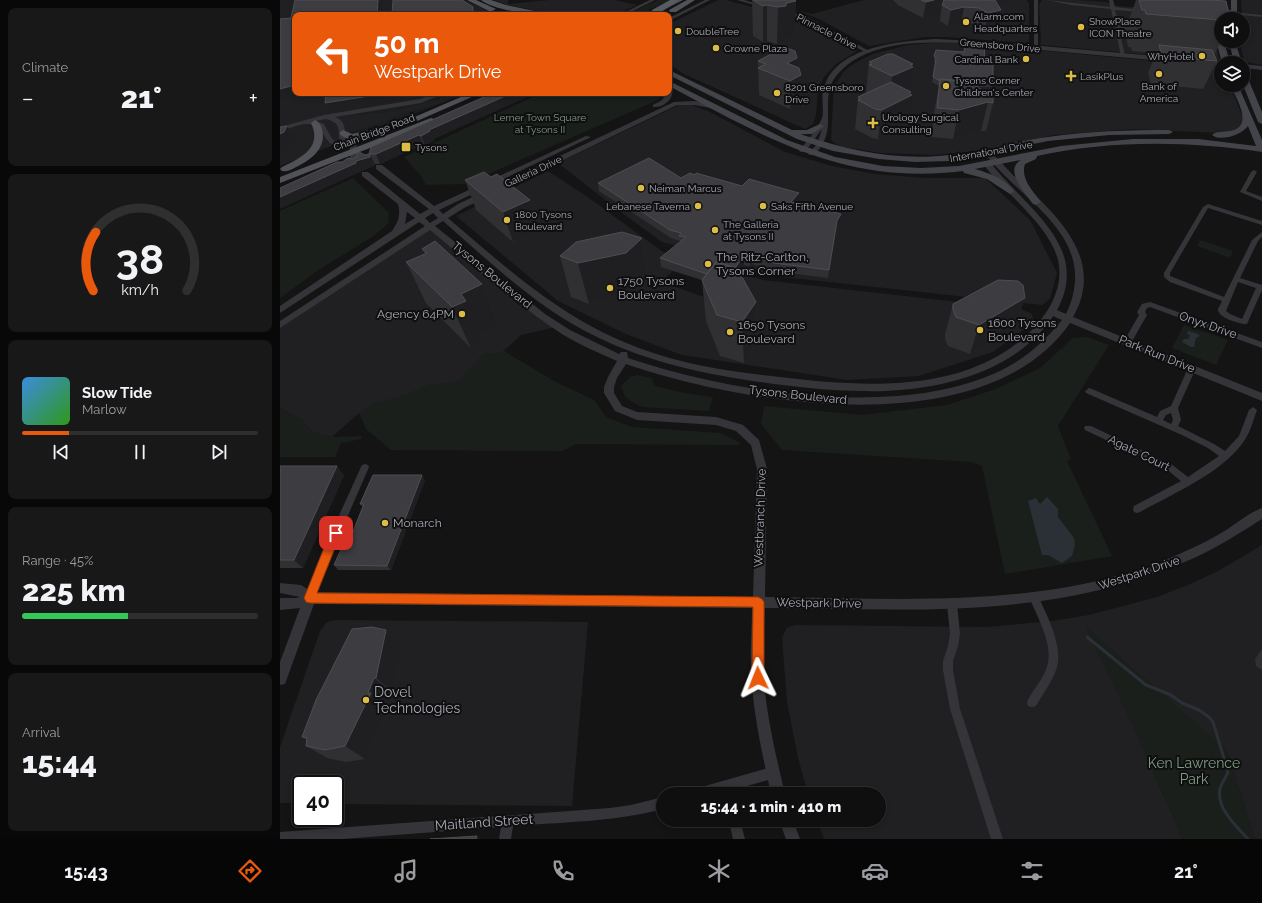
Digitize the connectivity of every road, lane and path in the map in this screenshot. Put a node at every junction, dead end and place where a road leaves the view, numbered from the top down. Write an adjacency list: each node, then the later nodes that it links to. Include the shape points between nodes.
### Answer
1 (470, 0): 18 (main road)
2 (484, 0): 19 (main road)
3 (653, 0): 20 (street)
4 (674, 0): 21 (highway)
5 (680, 0): 22 (main road)
6 (692, 0): 23 (main road)
7 (708, 0): 29 (street)
8 (739, 0): 14 (street)
9 (1036, 0): 32 (street)
10 (1048, 0): 15 (street)
11 (1111, 0): 15 (street)
12 (1234, 0): 26 (main road)
13 (1224, 6): 24 (main road); 25 (street)
14 (767, 7)
15 (1112, 7): 17 (street); 30 (street)
16 (777, 9): 33 (street, Pinnacle Drive, via 808,19)
17 (1147, 11)
18 (506, 12)
19 (525, 12)
20 (627, 12)
21 (658, 12)
22 (659, 12)
23 (660, 12)
24 (1224, 12)
25 (1231, 12)
26 (1235, 12)
27 (1250, 16): 28 (street)
28 (1262, 16)
29 (672, 18)
30 (1116, 27): 31 (street); 34 (street)
31 (1144, 29)
32 (1036, 48): 33 (street, Greensboro Drive, via 934,40 898,44); 34 (street, Greensboro Drive)
33 (869, 52): 53 (street, Greensboro Drive, via 847,63 831,78 826,86)
34 (1123, 56): 35 (street, Greensboro Drive)
35 (1174, 60)
36 (1199, 62): 37 (street)
37 (1214, 63)
38 (1250, 67): 39 (street)
39 (1262, 68)
40 (672, 73): 58 (main road, International Drive)
41 (672, 85): 47 (main road, International Drive)
42 (1237, 92): 49 (main road)
43 (1250, 92): 51 (main road)
44 (434, 96): 48 (street, via 421,101)
45 (480, 96): 57 (main road, Chain Bridge Road); 61 (main road, Chain Bridge Road, via 367,152)
46 (669, 96): 79 (street, Galleria Drive, via 660,104)
47 (720, 110): 62 (main road, International Drive, via 779,141); 80 (street, Galleria Drive, via 690,102 669,106)
48 (354, 112): 50 (street); 56 (street, via 348,115)
49 (1247, 116): 59 (main road, via 1246,126 1241,130); 60 (main road)
50 (324, 117): 54 (street, via 311,117); 55 (street); 56 (street, via 337,120)
51 (1262, 122)
52 (315, 123): 55 (street); 65 (street, via 323,126 331,142); 71 (main road, via 319,137 314,152 310,157)
53 (822, 123): 58 (main road, via 809,132); 62 (street, Greensboro Drive)
54 (280, 126)
55 (280, 129)
56 (343, 130): 57 (main road, via 347,136 352,137); 65 (street)
57 (385, 130): 61 (main road, Chain Bridge Road)
58 (790, 132): 62 (main road, International Drive)
59 (1216, 135): 60 (main road); 66 (main road, via 1147,132 1085,135 1062,143)
60 (1260, 141): 64 (main road)
61 (353, 147): 65 (main road); 67 (street); 74 (main road, Chain Bridge Road)
62 (812, 147): 66 (main road, International Drive, via 867,160 893,163 922,164 949,158); 70 (main road, International Drive, via 841,161 874,167)
63 (1063, 149): 64 (main road, International Drive, via 1168,140); 66 (main road, International Drive); 78 (main road, via 1021,163 1018,169 1021,180)
64 (1262, 149)
65 (339, 150): 71 (main road); 71 (main road, Chain Bridge Road)
66 (991, 159): 70 (main road, International Drive); 75 (street, Tysons Boulevard); 78 (street, Tysons Boulevard)
67 (357, 165)
68 (339, 167): 74 (main road)
69 (379, 167): 79 (street, Tysons Boulevard)
70 (950, 170): 75 (main road, via 981,173)
71 (282, 172)
72 (1254, 172): 76 (street, via 1243,192)
73 (365, 174): 77 (street, Tysons Boulevard)
74 (280, 181)
75 (1010, 191): 90 (street, Tysons Boulevard, via 1049,233 1062,258 1064,275 1060,295)
76 (1262, 200)
77 (401, 202): 81 (street, Tysons Boulevard); 84 (street, via 404,217)
78 (1036, 202): 91 (street, Tysons Boulevard, via 1058,224 1074,251 1079,283 1076,302)
79 (433, 210): 80 (street, Tysons Boulevard); 81 (street, Galleria Drive)
80 (441, 217): 83 (street, Galleria Drive); 94 (street, Tysons Boulevard, via 550,306 576,322)
81 (421, 218): 83 (street, Tysons Boulevard); 84 (street, Galleria Drive)
82 (1262, 223): 88 (street, via 1208,206 1167,274 1172,280)
83 (430, 225): 92 (street, Galleria Drive); 97 (street, Tysons Boulevard, via 556,327 591,346)
84 (395, 233): 89 (street, Galleria Drive)
85 (1262, 235): 86 (street, via 1255,240)
86 (1238, 279): 87 (street); 88 (street)
87 (1261, 288): 88 (street, via 1244,322 1224,314 1222,309)
88 (1226, 300)
89 (280, 310)
90 (1052, 312): 91 (street, Park Run Drive); 96 (street, Tysons Boulevard, via 1035,333 1000,358 954,376 921,384 851,388 754,378 719,373)
91 (1068, 318): 93 (street, Park Run Drive); 97 (street, Tysons Boulevard, via 1055,336 1041,348 998,376 939,394 899,400 794,397 717,386 668,374)
92 (280, 324)
93 (1128, 342): 95 (street, Onyx Drive, via 1143,315 1148,314 1153,305); 98 (street, Park Run Drive)
94 (624, 345): 96 (street, Tysons Boulevard); 97 (street)
95 (1262, 345)
96 (644, 353): 97 (street)
97 (624, 359): 114 (street, Westbranch Drive, via 609,387 612,400 622,410 638,416 730,424 749,434 758,448 762,469)
98 (1192, 368): 100 (street, Park Run Drive); 101 (street)
99 (1089, 391): 103 (street)
100 (1262, 397)
101 (1174, 408): 103 (street, via 1163,413); 105 (street, via 1178,420)
102 (1253, 410): 106 (street, via 1241,440)
103 (1158, 422): 105 (street)
104 (1088, 428): 108 (street, Agate Court, via 1168,466)
105 (1173, 428): 106 (street, via 1211,446)
106 (1225, 456): 108 (street)
107 (365, 466): 112 (street)
108 (1188, 482): 109 (street)
109 (1137, 509)
110 (1262, 513): 113 (street, Westpark Drive, via 1216,543 1186,558 1085,590)
111 (280, 588): 112 (street, Westpark Drive, via 301,590)
112 (310, 598): 114 (street, Westpark Drive); 115 (street, Westpark Drive, via 297,604); 117 (street)
113 (1035, 599): 116 (street, Westpark Drive); 118 (street, via 1050,638 1053,661 1052,668)
114 (758, 602): 116 (street, Westpark Drive); 119 (street, Westbranch Drive, via 757,666 760,702)
115 (280, 604)
116 (952, 604): 130 (street, via 954,634 948,670 955,709)
117 (280, 679)
118 (1032, 702)
119 (772, 773): 120 (street); 121 (street, Westbranch Drive)
120 (723, 787)
121 (776, 787)
122 (656, 805): 123 (street, Maitland Street, via 595,815)
123 (508, 821): 126 (street, Maitland Street); 127 (street)
124 (736, 827): 128 (street)
125 (789, 827): 129 (street)
126 (280, 838)
127 (505, 839)
128 (739, 839)
129 (793, 839)
130 (997, 839)

